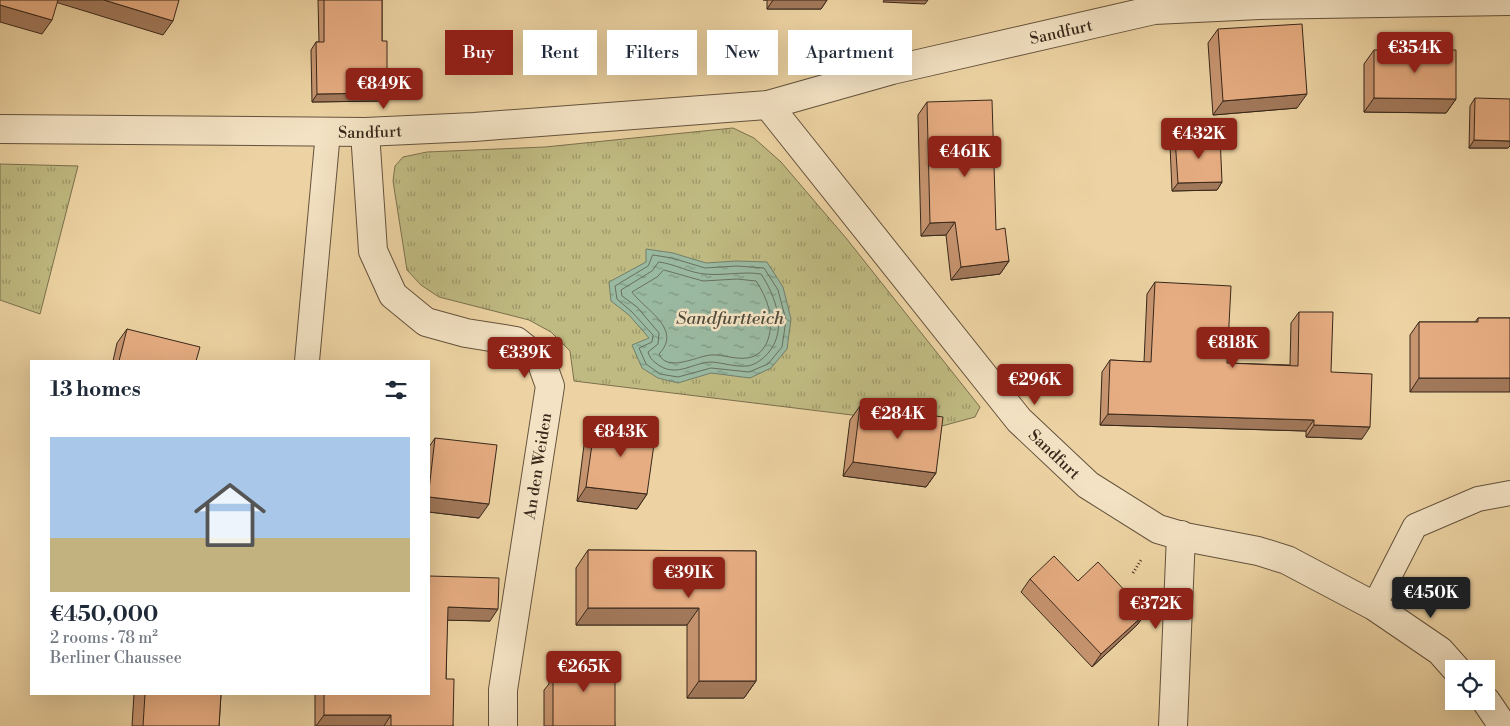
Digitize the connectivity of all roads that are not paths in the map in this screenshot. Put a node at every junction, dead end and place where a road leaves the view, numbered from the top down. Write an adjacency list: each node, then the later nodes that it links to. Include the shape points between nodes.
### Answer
1 (1510, 1): 2 (street, Sandfurt, via 1154,10 892,70)
2 (768, 105): 5 (street, Sandfurt); 8 (street, Sandfurt, via 1019,420 1088,485 1158,529)
3 (0, 129): 4 (street, Sandfurt)
4 (328, 132): 5 (street, Sandfurt); 6 (lane)
5 (365, 132): 12 (street, An den Weiden, via 373,251 393,295 426,322 466,333 516,340 541,361 550,386 503,690)
6 (307, 360)
7 (1510, 493): 9 (lane, via 1478,499 1414,526)
8 (1181, 535): 9 (street, Sandfurt, via 1288,560); 13 (street)
9 (1374, 606): 10 (street, Sandfurt, via 1440,651)
10 (1448, 660)
11 (1492, 710): 14 (street)
12 (503, 726)
13 (1173, 726)
14 (1503, 726)

